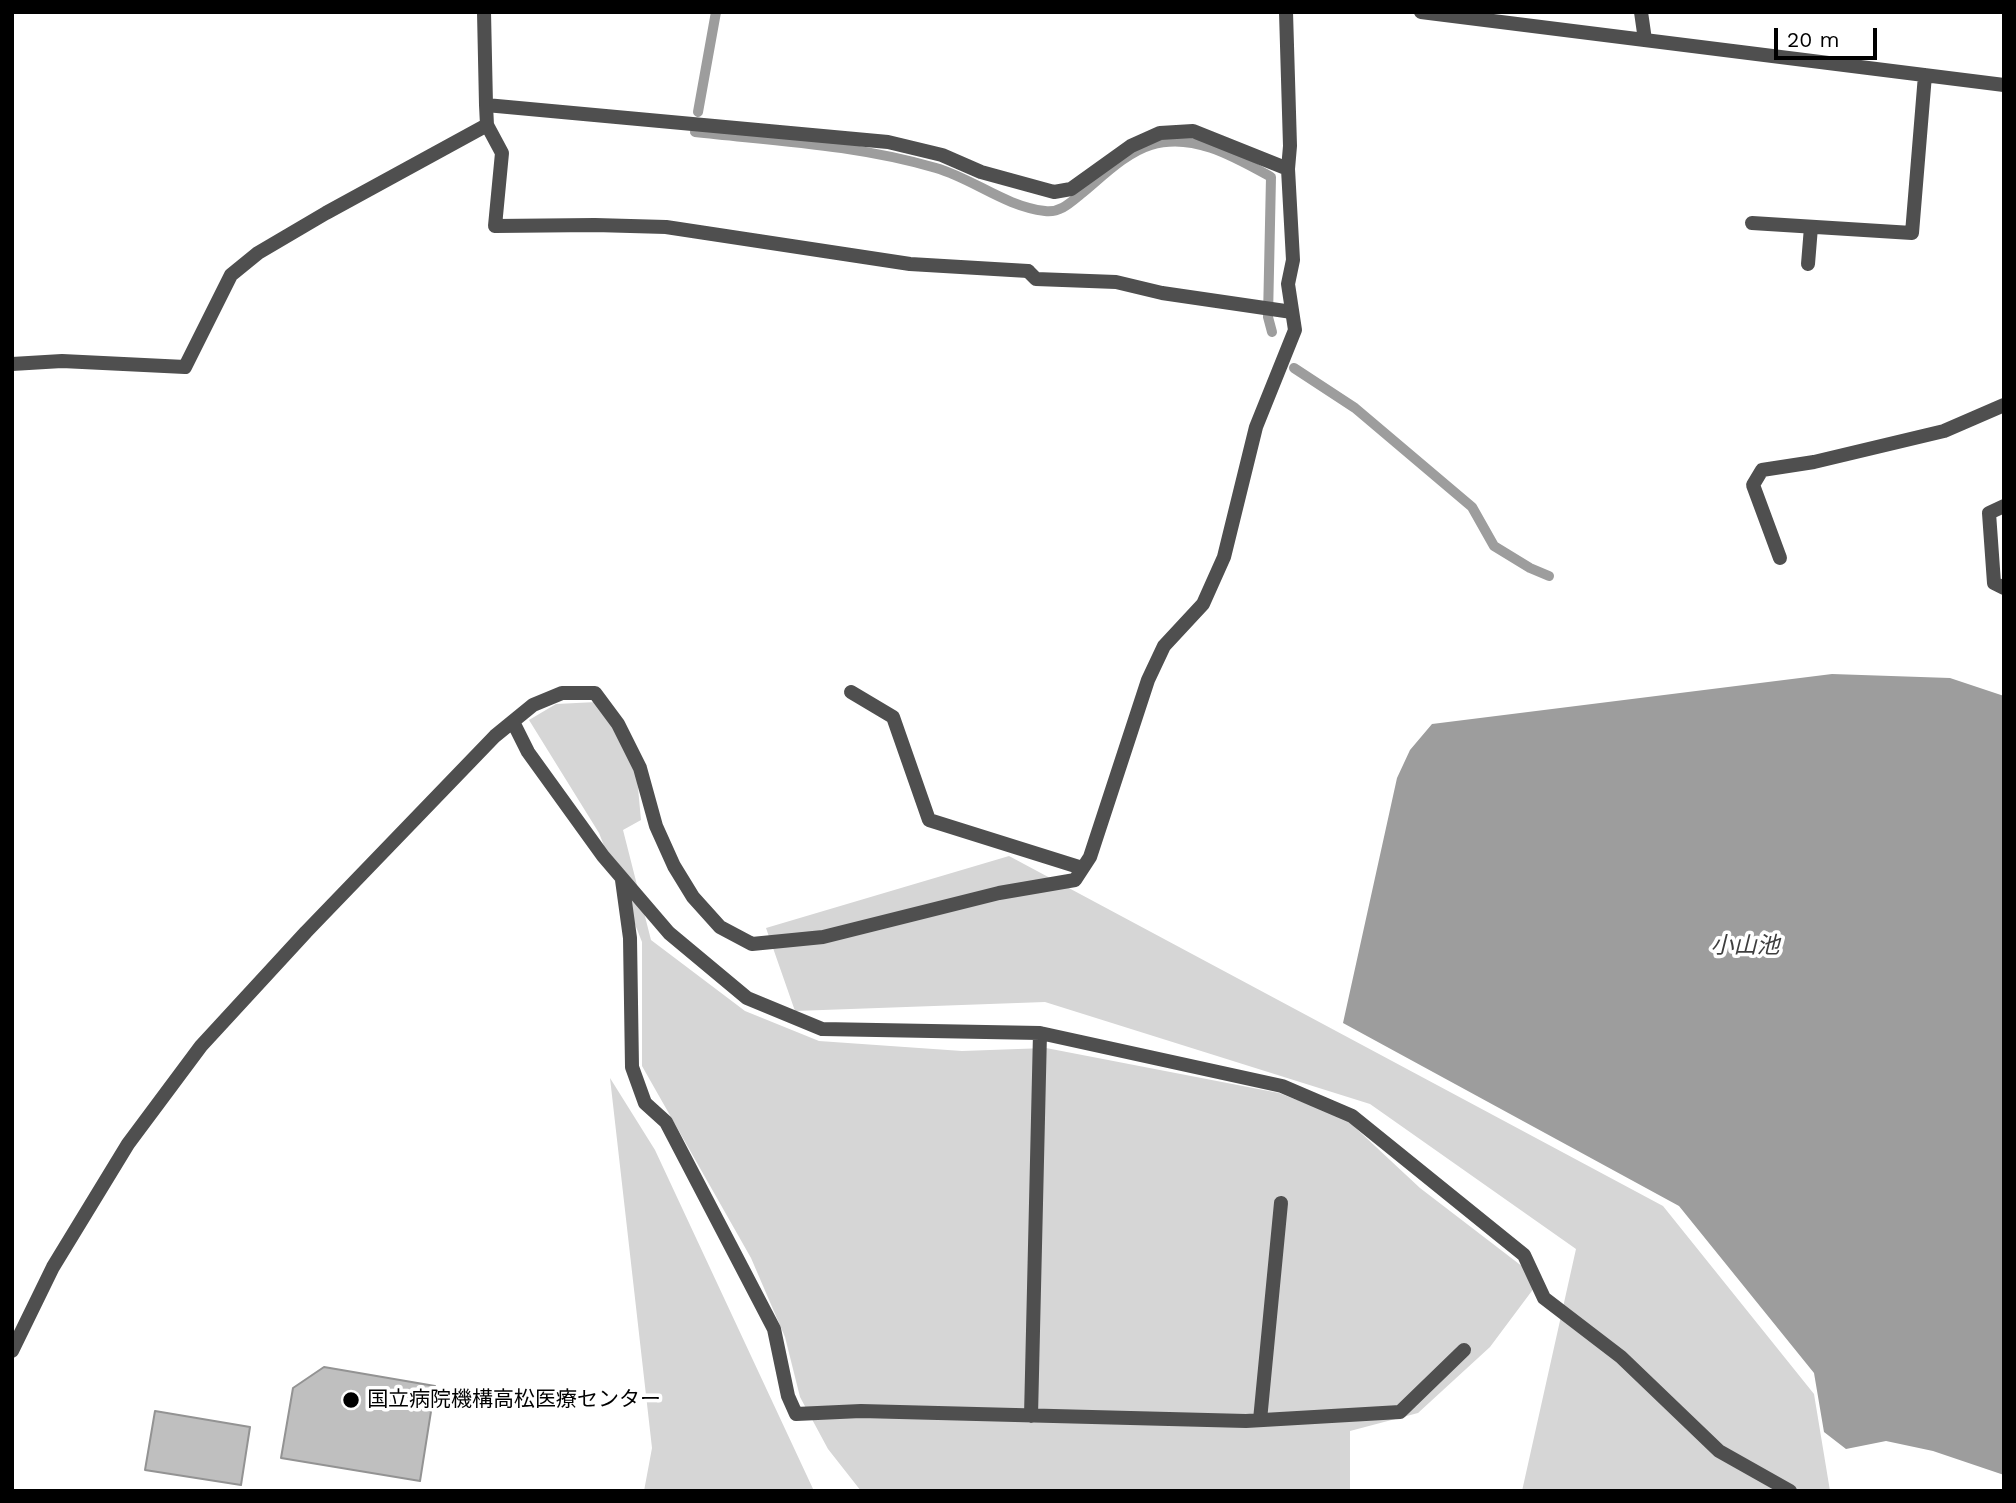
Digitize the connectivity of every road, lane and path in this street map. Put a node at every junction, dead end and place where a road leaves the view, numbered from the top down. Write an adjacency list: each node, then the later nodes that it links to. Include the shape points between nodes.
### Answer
1 (484, 12): 8 (street)
2 (1286, 12): 10 (street)
3 (1421, 12): 5 (street)
4 (1641, 12): 5 (street)
5 (1645, 40): 6 (street)
6 (1924, 75): 7 (street); 12 (street, via 1912,233)
7 (2004, 85)
8 (486, 105): 9 (street); 10 (street, via 888,142 1054,192 1072,189 1131,146 1160,133 1193,131)
9 (487, 125): 14 (street, via 502,153 495,226 666,227 909,264 1028,271 1036,279 1116,282); 15 (street, via 258,253 231,275 184,367 62,361)
10 (1288, 169): 14 (street)
11 (1752, 223): 12 (street)
12 (1811, 227): 13 (street)
13 (1808, 264)
14 (1292, 312): 22 (street, via 1294,330 1256,427 1224,557 1203,604 1164,646 1148,680 1090,857)
15 (12, 364)
16 (2004, 405): 18 (street, via 1944,431 1762,470 1753,485)
17 (2004, 506): 19 (street, via 1989,513 1994,583)
18 (1780, 558)
19 (2004, 588)
20 (851, 692): 22 (street, via 893,717 929,820)
21 (513, 722): 22 (street, via 533,705 562,693 596,692 640,768 656,826 693,897 720,927 752,944 823,937 999,892 1075,880); 23 (street, via 528,752); 27 (street, via 201,1046 128,1144 53,1267)
22 (1082, 868)
23 (622, 879): 24 (street, via 669,933 747,998 822,1028); 28 (street, via 630,937 632,1067 645,1103 666,1122 774,1329 796,1414 861,1411)
24 (1040, 1034): 28 (street); 30 (street, via 1282,1086 1352,1116 1524,1255 1544,1298 1621,1357 1719,1451)
25 (1281, 1203): 29 (street)
26 (1464, 1350): 29 (street, via 1400,1412)
27 (12, 1351)
28 (1031, 1416): 29 (street)
29 (1260, 1420)
30 (1790, 1491)

